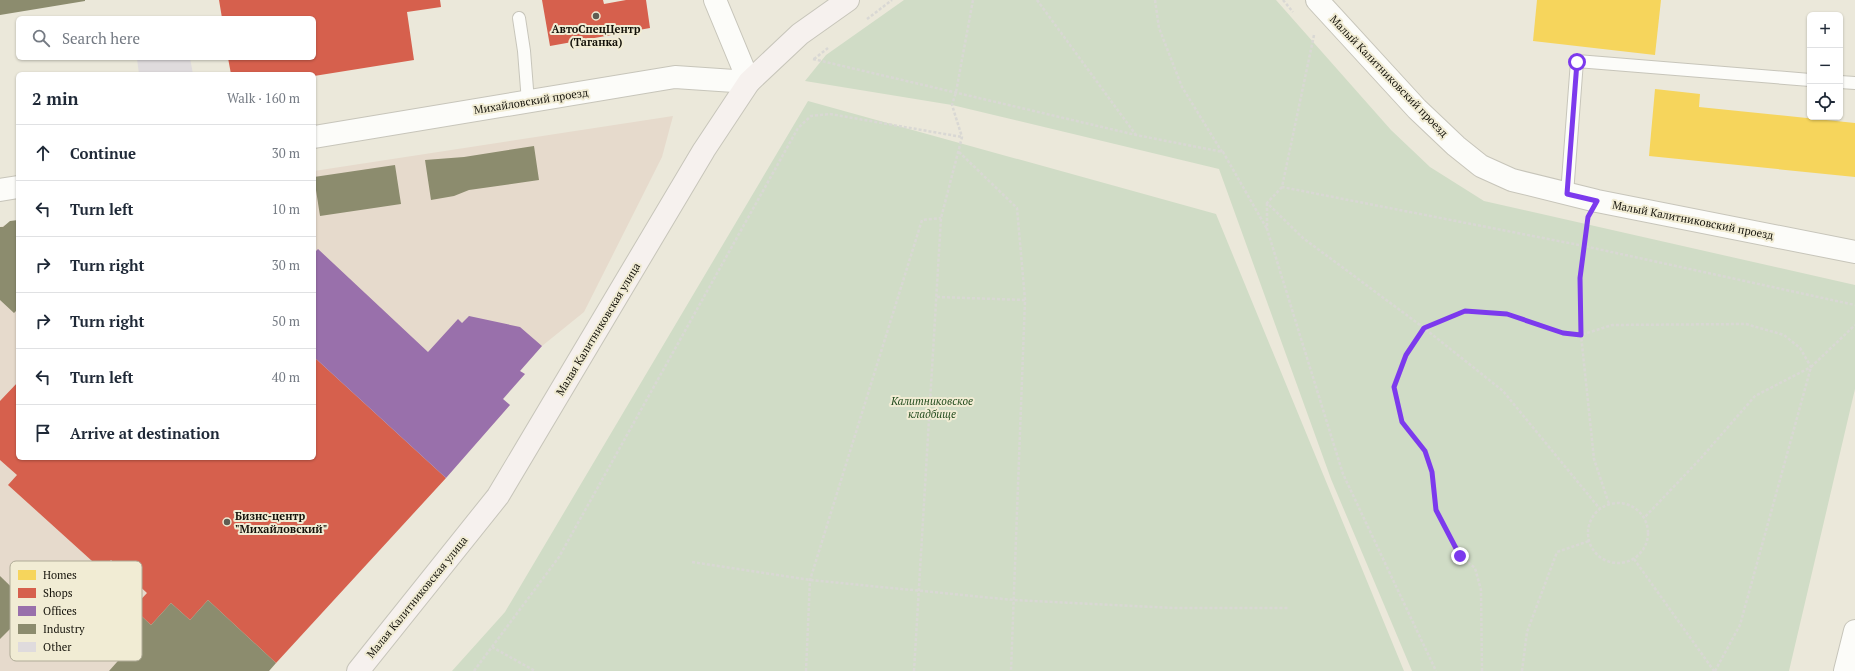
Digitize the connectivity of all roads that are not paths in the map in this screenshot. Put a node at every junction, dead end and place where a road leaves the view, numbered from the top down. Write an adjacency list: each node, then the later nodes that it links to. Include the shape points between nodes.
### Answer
1 (715, 0): 6 (street)
2 (848, 0): 6 (street, Малая Калитниковская улица, via 800,34)
3 (1317, 0): 13 (street, Малый Калитниковский проезд, via 1417,109 1481,166 1512,180)
4 (519, 18): 9 (lane)
5 (1807, 80): 13 (lane, via 1577,62)
6 (749, 82): 9 (street, Михайловский проезд, via 675,78); 16 (street, Малая Калитниковская улица, via 704,150 498,496)
7 (1843, 82): 8 (lane)
8 (1855, 83)
9 (528, 102): 10 (street, Михайловский проезд)
10 (316, 137)
11 (16, 186): 12 (street)
12 (0, 190)
13 (1567, 194): 14 (street, Малый Калитниковский проезд)
14 (1855, 252)
15 (1855, 631): 17 (street)
16 (358, 671)
17 (1845, 671)

